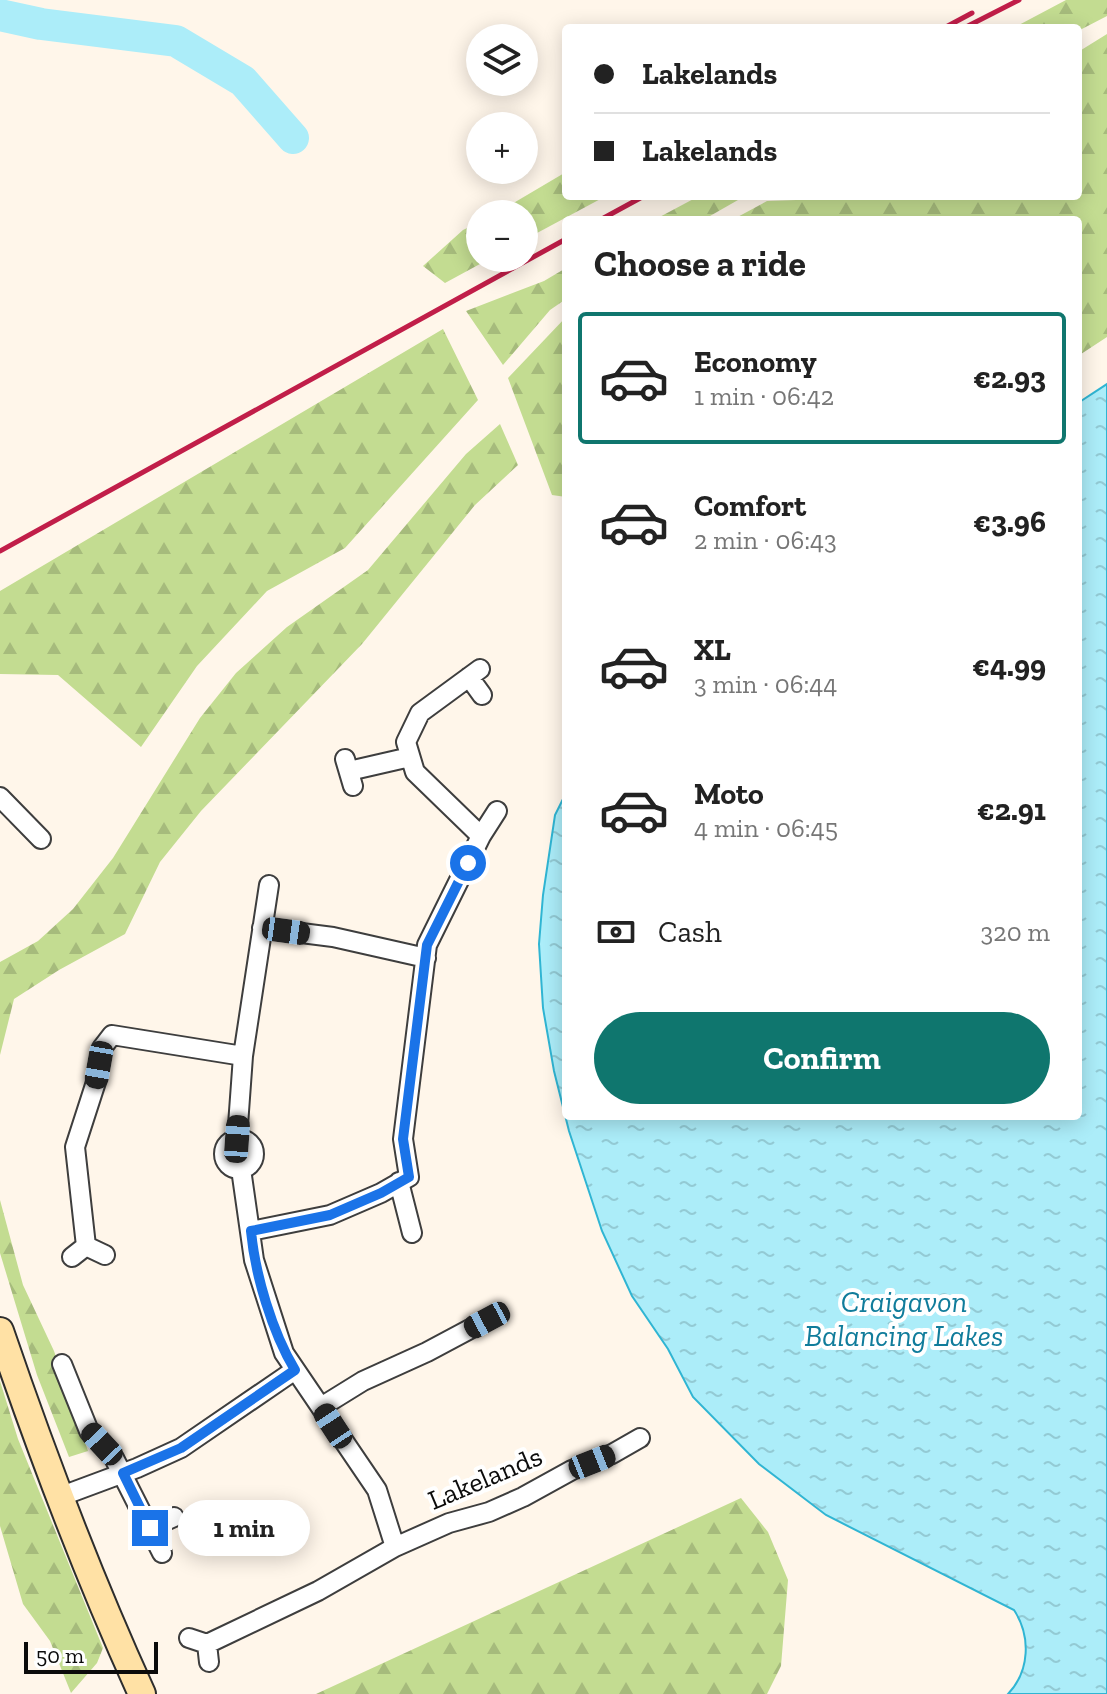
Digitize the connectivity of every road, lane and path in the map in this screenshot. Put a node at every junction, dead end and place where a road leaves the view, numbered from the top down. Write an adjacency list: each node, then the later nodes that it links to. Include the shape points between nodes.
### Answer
1 (482, 695): 2 (street, via 475,673 420,713 406,742)
2 (410, 757): 3 (street); 6 (street, via 415,772)
3 (349, 772)
4 (0, 797): 7 (street)
5 (497, 811): 6 (street)
6 (481, 836): 10 (street, via 427,945)
7 (41, 839)
8 (269, 885): 9 (street)
9 (262, 928): 10 (street); 11 (street)
10 (426, 958): 12 (street, via 403,1139 409,1177)
11 (243, 1056): 13 (street, via 237,1139 253,1149 250,1164 241,1169); 15 (street, via 112,1035 102,1048 75,1147 79,1251)
12 (399, 1182): 13 (street, via 330,1215); 14 (street)
13 (251, 1231): 19 (street, via 254,1260 284,1353)
14 (412, 1233)
15 (105, 1255)
16 (487, 1320): 20 (street)
17 (0, 1331): 23 (street)
18 (62, 1364): 22 (street, via 89,1431)
19 (295, 1370): 20 (street); 22 (street, via 181,1448)
20 (321, 1407): 26 (street, via 377,1490)
21 (640, 1438): 26 (street, Lakelands, via 512,1502)
22 (123, 1473): 23 (street); 25 (street)
23 (59, 1497): 29 (street)
24 (174, 1517): 25 (street)
25 (150, 1528): 27 (street)
26 (395, 1547): 28 (street, Lakelands)
27 (162, 1553)
28 (202, 1648)
29 (142, 1694)

